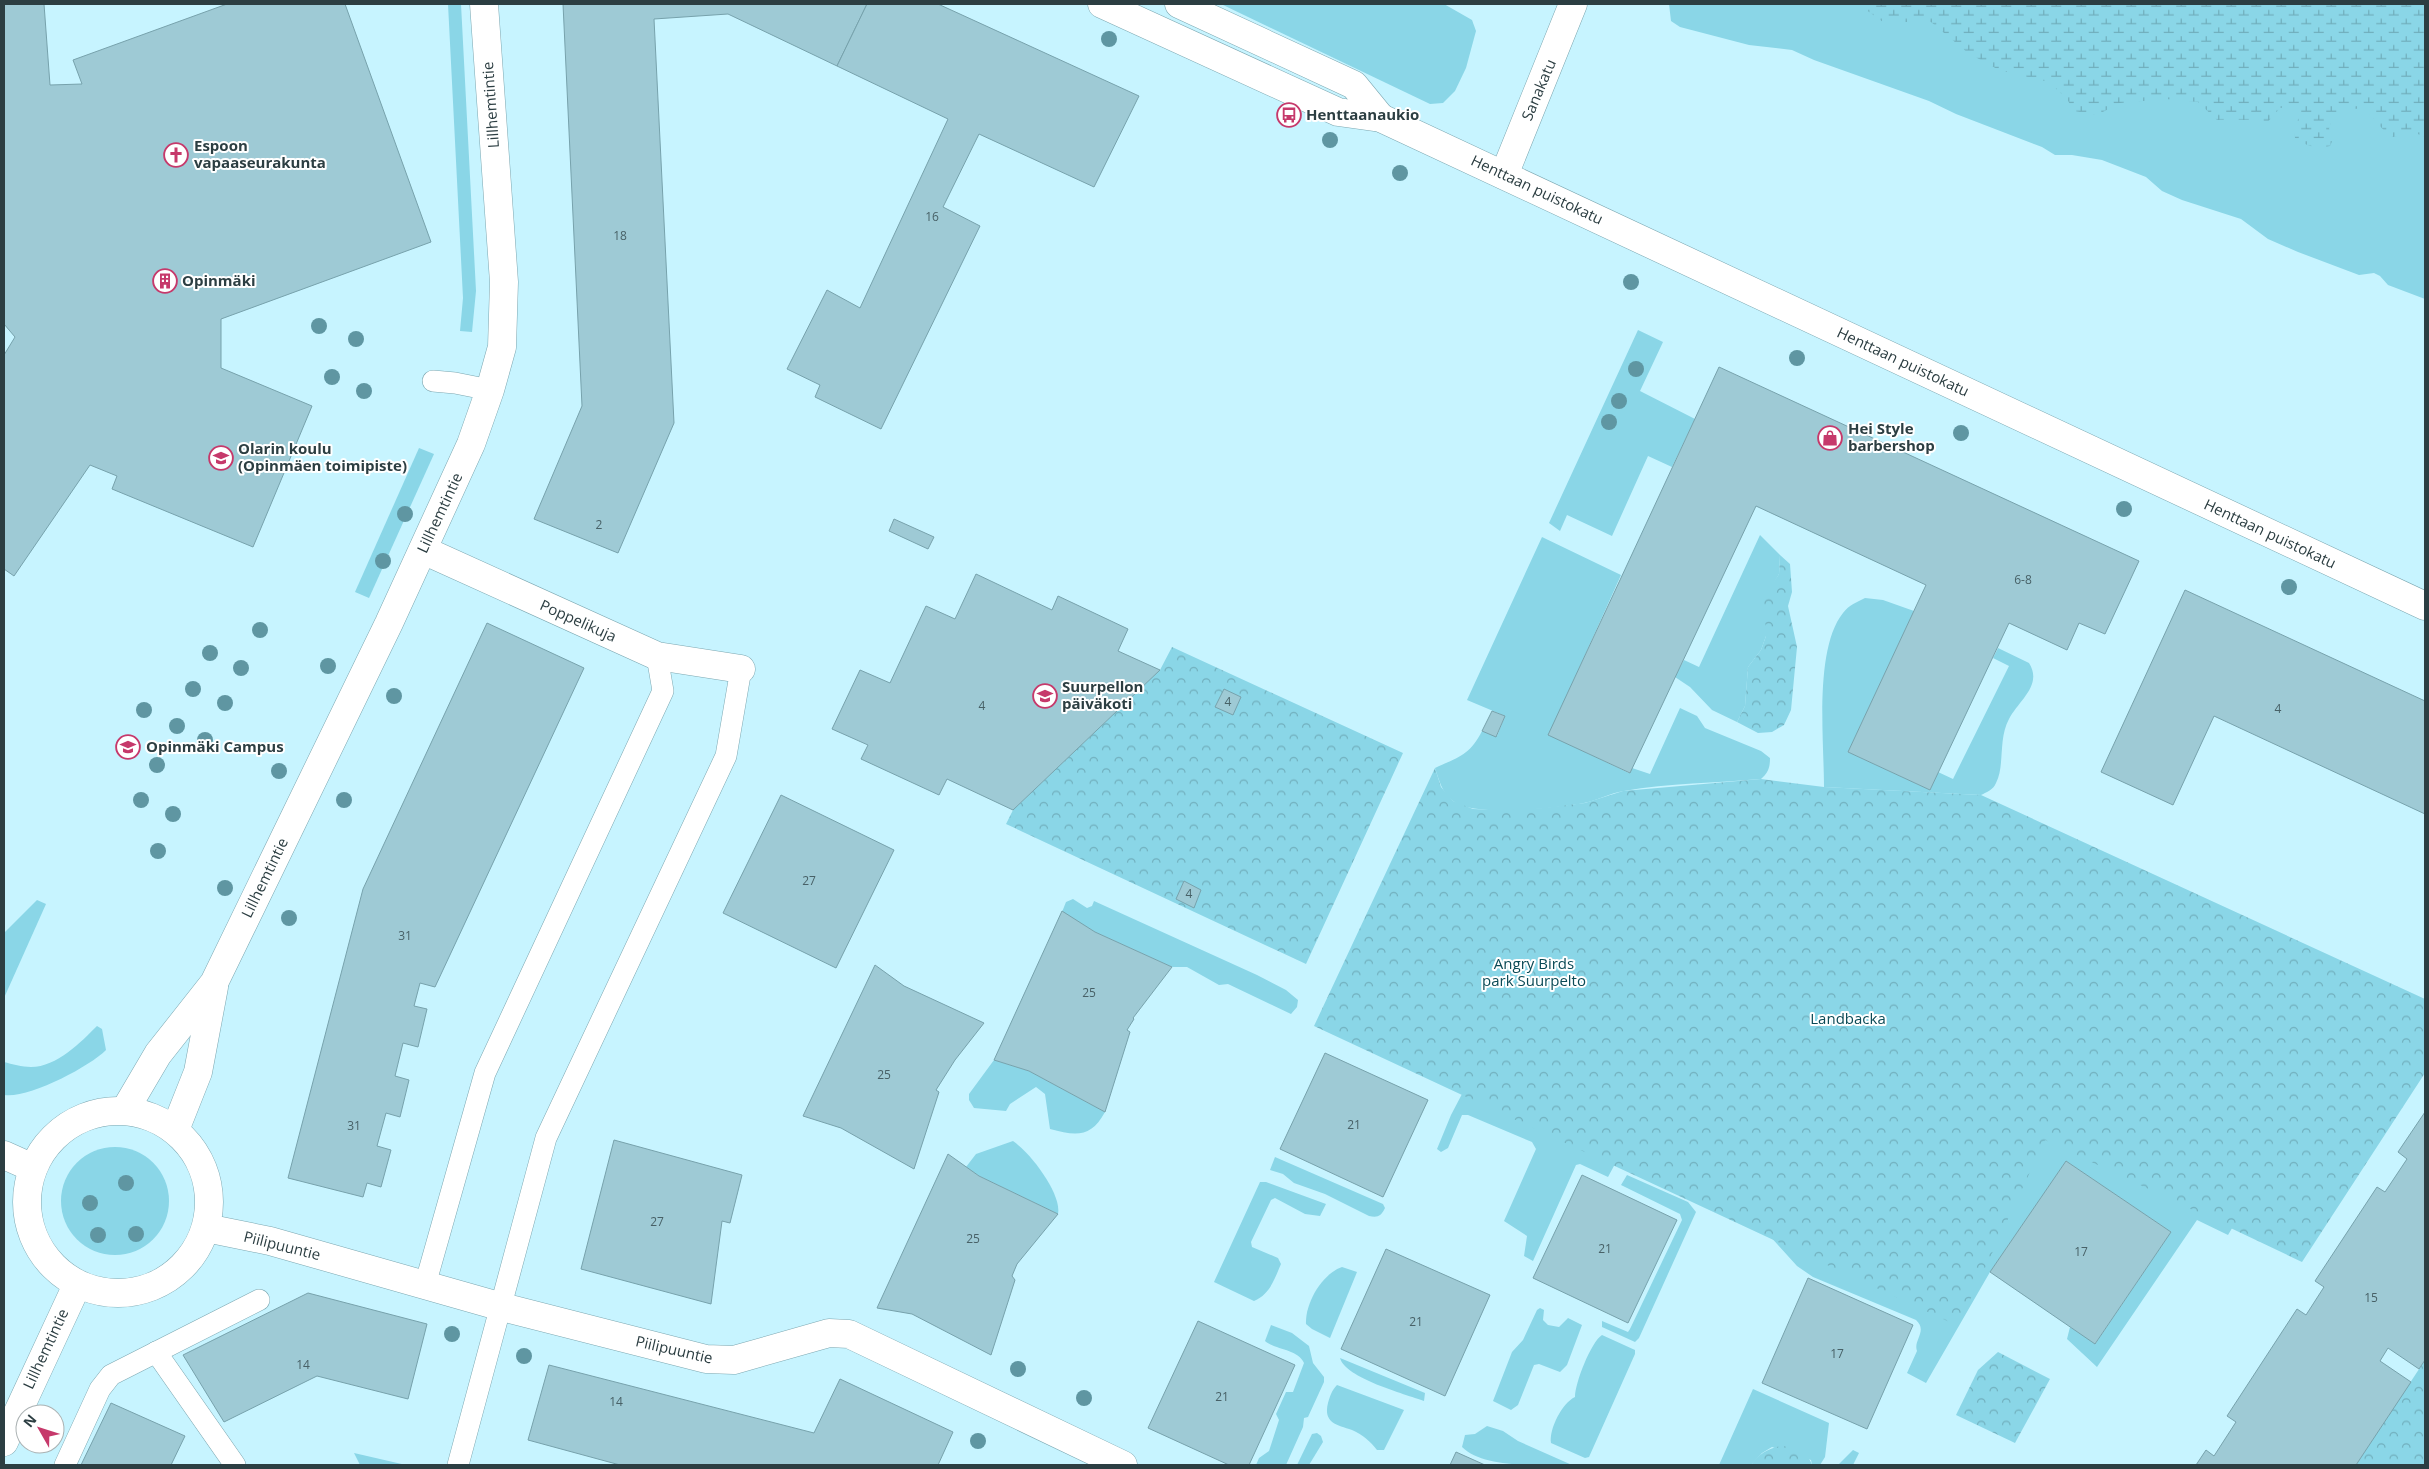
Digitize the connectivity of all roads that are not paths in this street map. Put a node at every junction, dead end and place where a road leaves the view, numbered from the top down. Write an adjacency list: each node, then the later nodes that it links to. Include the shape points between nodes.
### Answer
1 (484, 4): 8 (street, Lillhemtintie, via 504,282 502,347)
2 (1102, 4): 5 (street, Henttaan puistokatu, via 1338,112)
3 (1178, 4): 5 (street, Henttaan puistokatu, via 1354,85)
4 (1573, 4): 6 (street, Sanakatu)
5 (1381, 118): 6 (street, Henttaan puistokatu)
6 (1504, 175): 10 (street, Henttaan puistokatu)
7 (433, 381): 8 (lane)
8 (490, 390): 9 (street, Lillhemtintie, via 471,444)
9 (423, 550): 11 (street, Poppelikuja); 13 (street, Lillhemtintie)
10 (2425, 606)
11 (657, 656): 12 (street, Poppelikuja); 20 (lane, via 663,691 485,1073)
12 (741, 669): 22 (lane, via 726,756 546,1138)
13 (214, 983): 14 (street, Lillhemtintie, via 158,1054); 15 (street, Lillhemtintie, via 198,1072)
14 (125, 1110): 15 (street, via 151,1117); 17 (street, via 102,1112 80,1119 60,1131 44,1148)
15 (175, 1130): 18 (street, via 193,1150 205,1175 210,1202)
16 (4, 1155): 17 (street)
17 (33, 1168): 19 (street, via 26,1194 28,1222 38,1247 49,1262)
18 (206, 1228): 19 (street, via 191,1257 168,1279 139,1292 107,1294); 20 (street, Piilipuuntie, via 270,1241)
19 (77, 1284): 24 (street, Lillhemtintie)
20 (425, 1285): 22 (street, Piilipuuntie)
21 (259, 1300): 23 (lane)
22 (502, 1307): 27 (lane); 28 (street, Piilipuuntie, via 706,1359 734,1360 829,1333 849,1334)
23 (156, 1352): 25 (lane, via 111,1374 100,1388); 26 (lane)
24 (4, 1442)
25 (65, 1465)
26 (236, 1465)
27 (458, 1465)
28 (1123, 1465)

